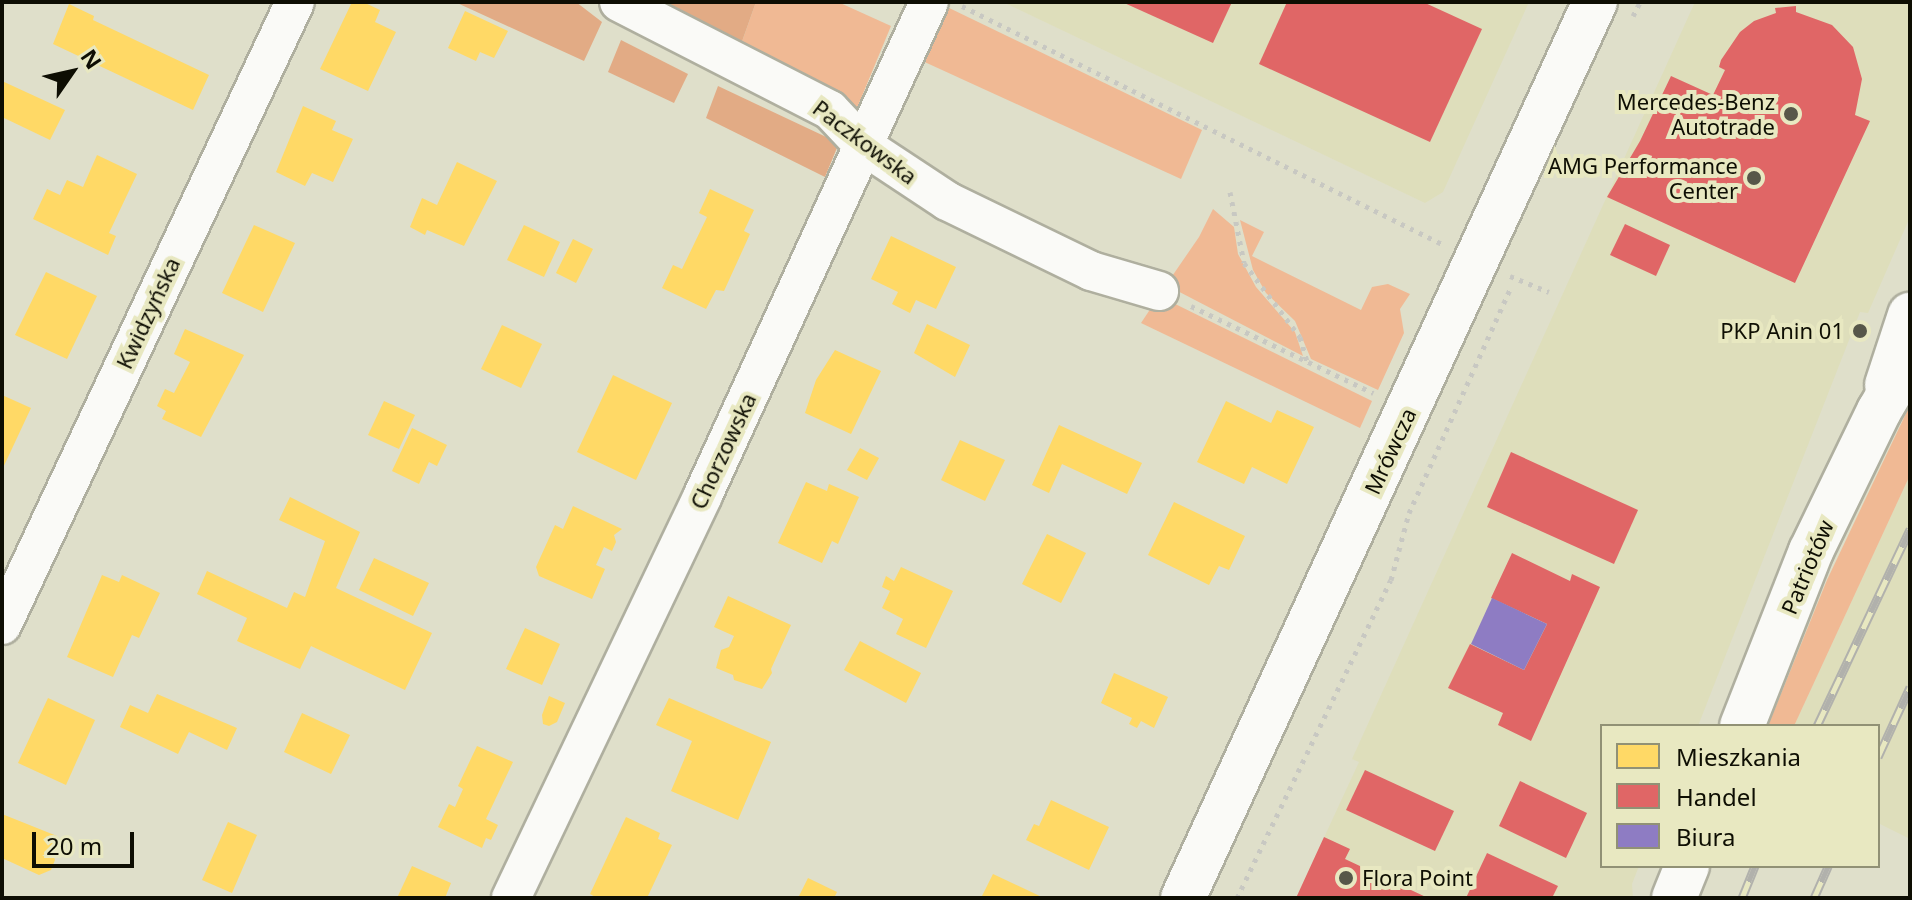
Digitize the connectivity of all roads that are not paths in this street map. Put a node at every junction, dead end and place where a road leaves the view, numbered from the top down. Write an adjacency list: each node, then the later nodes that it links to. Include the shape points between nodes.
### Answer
1 (295, 2): 10 (street, Kwidzyńska)
2 (619, 2): 5 (street, Paczkowska, via 830,110)
3 (929, 2): 5 (street, Chorzowska)
4 (1611, 15): 14 (street, Mrówcza)
5 (864, 146): 6 (street, Paczkowska, via 961,208 1091,271); 13 (street, Chorzowska)
6 (1159, 291)
7 (1910, 315): 9 (street, Patriotów)
8 (1910, 358): 9 (street, Patriotów)
9 (1879, 411): 11 (street, Patriotów, via 1811,551)
10 (2, 625)
11 (1743, 724)
12 (1686, 868): 15 (street)
13 (511, 898)
14 (1183, 898)
15 (1674, 898)

